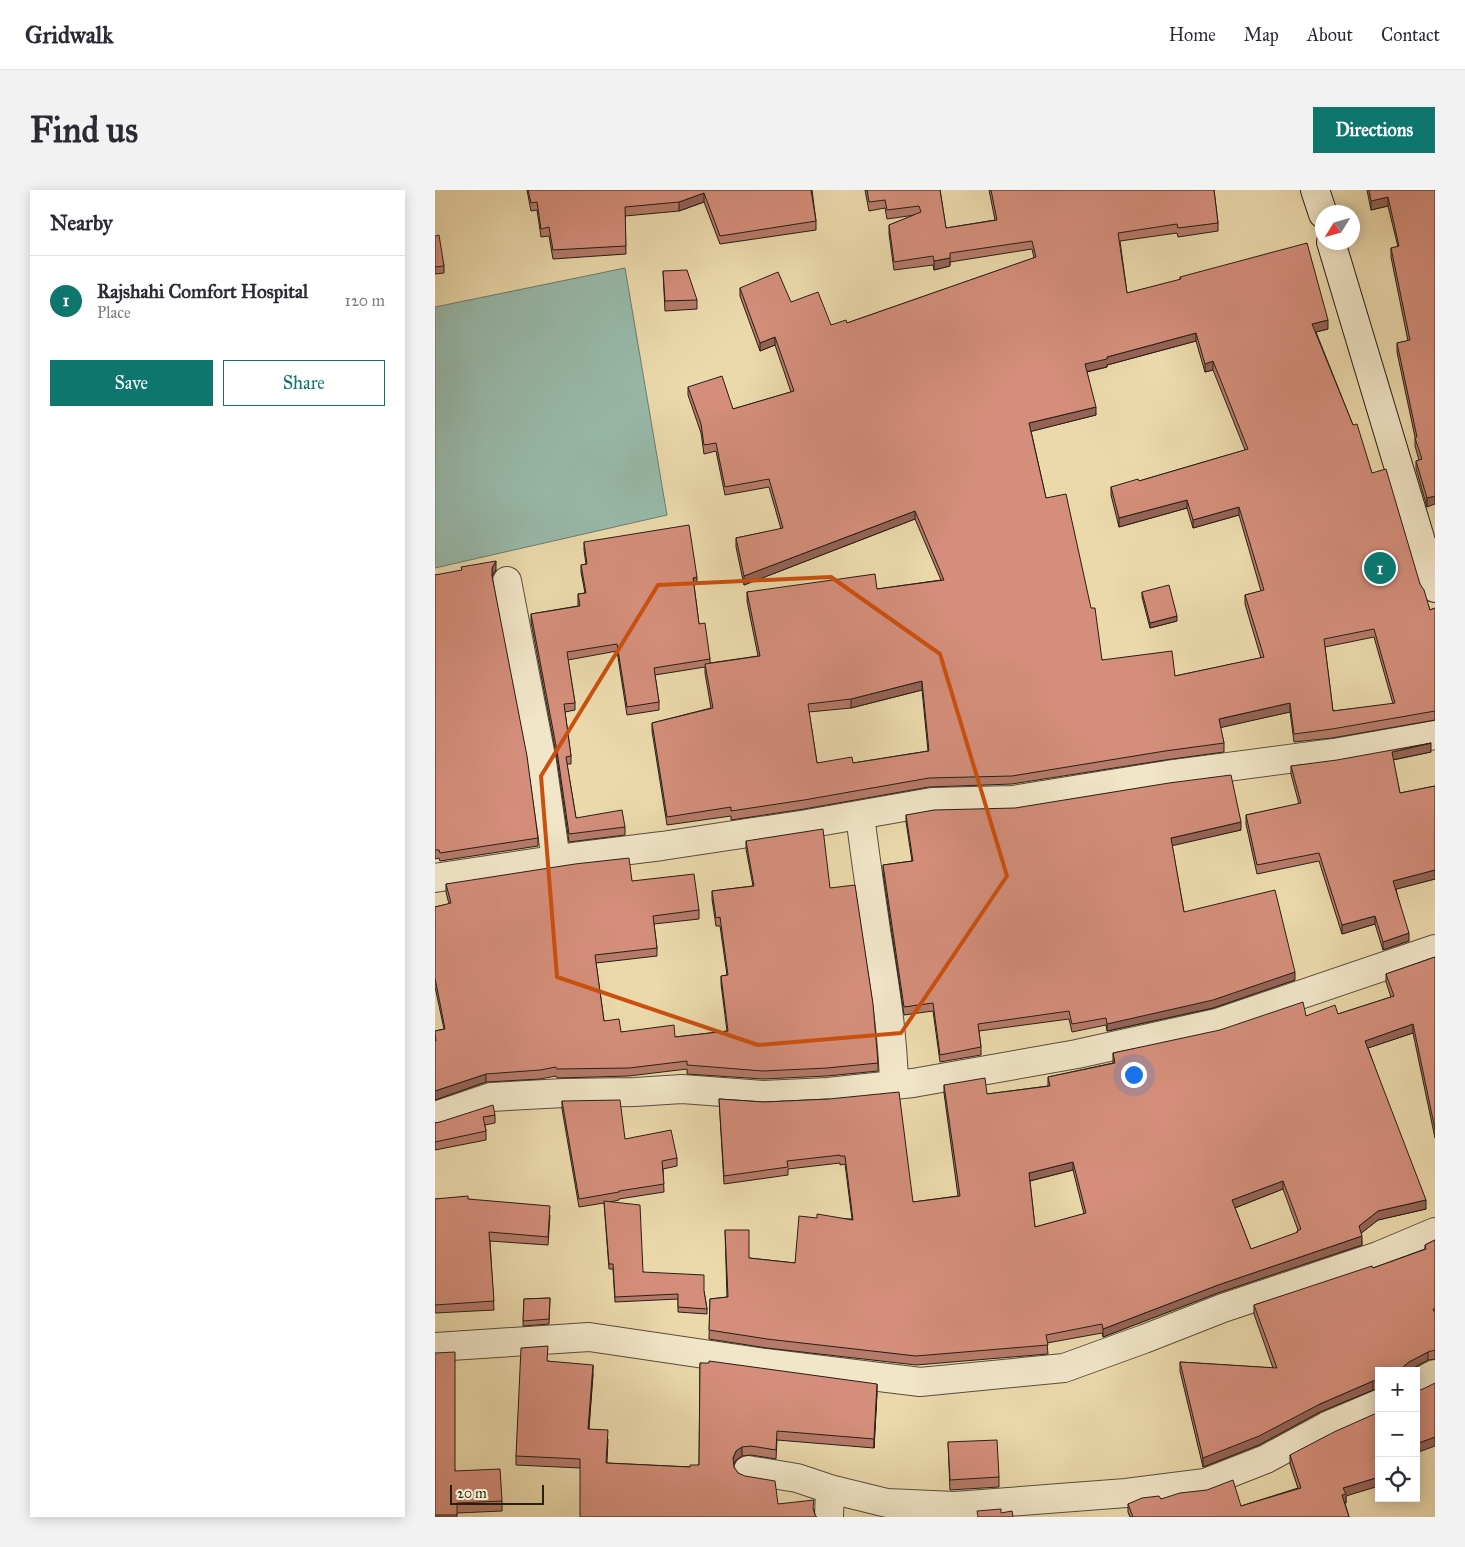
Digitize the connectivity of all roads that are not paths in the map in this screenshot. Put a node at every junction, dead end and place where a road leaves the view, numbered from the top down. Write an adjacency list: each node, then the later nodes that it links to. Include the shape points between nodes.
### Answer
1 (1315, 190): 2 (street)
2 (1320, 205)
3 (1333, 250): 5 (street)
4 (507, 581): 8 (street, via 542,762)
5 (1435, 588)
6 (1435, 735): 7 (street, via 1013,800 932,802)
7 (860, 815): 8 (street); 11 (street, via 887,992)
8 (556, 860): 9 (street)
9 (435, 878)
10 (1435, 949): 11 (street, via 1217,1023 1077,1054)
11 (894, 1085): 12 (street, via 763,1095 682,1089 501,1097)
12 (435, 1116)
13 (1435, 1232): 14 (street, via 1378,1256 1223,1308 1064,1368 920,1382 589,1337)
14 (435, 1347)
15 (1435, 1374): 16 (street)
16 (1420, 1382)
17 (1375, 1406): 20 (street, via 1327,1426 1266,1460 1205,1483 1126,1493)
18 (748, 1470): 19 (street, via 797,1478)
19 (830, 1489): 20 (street); 21 (street)
20 (888, 1510)
21 (829, 1517)

